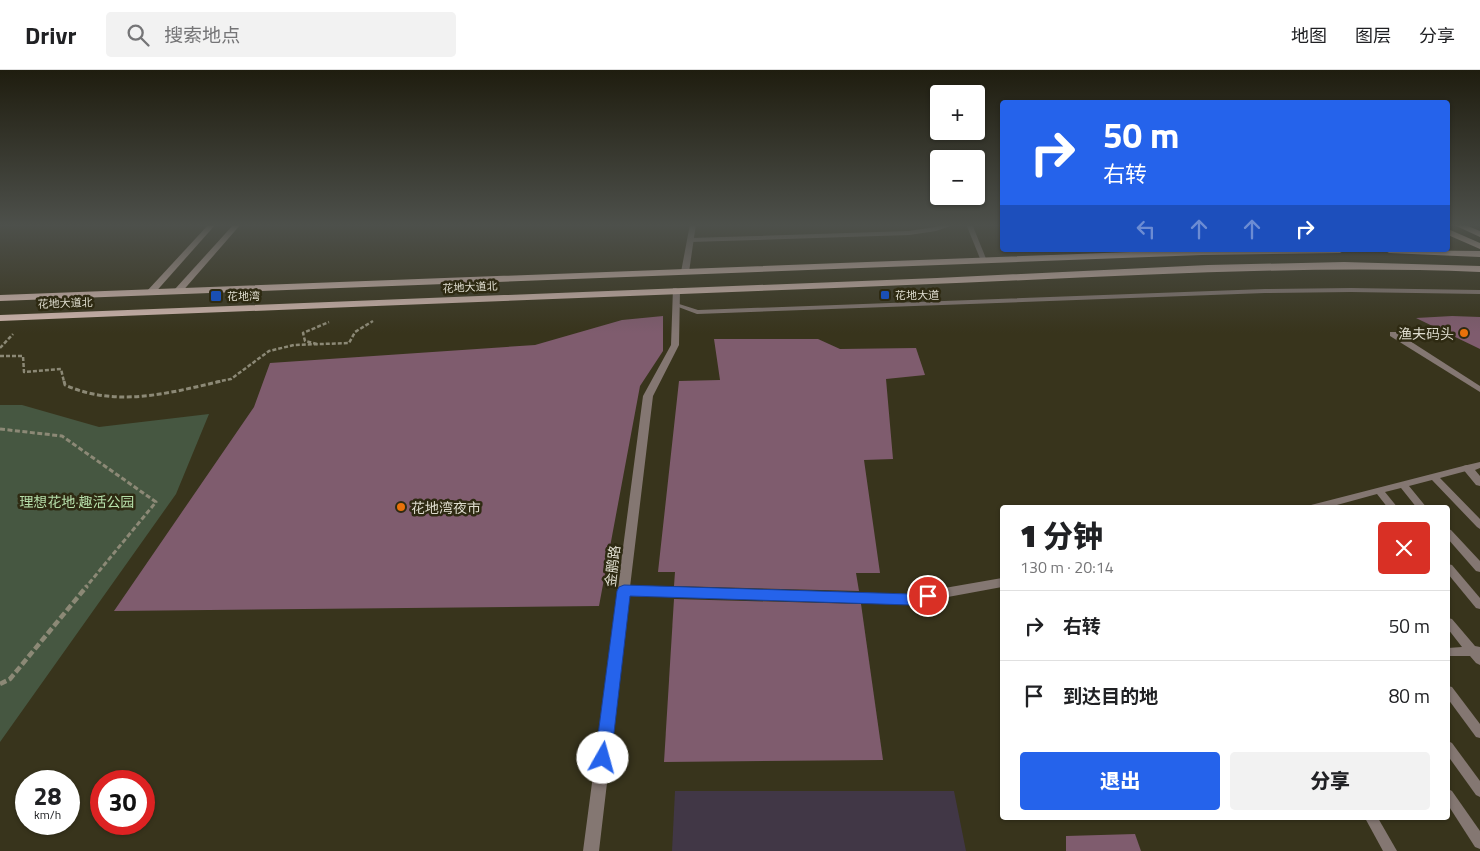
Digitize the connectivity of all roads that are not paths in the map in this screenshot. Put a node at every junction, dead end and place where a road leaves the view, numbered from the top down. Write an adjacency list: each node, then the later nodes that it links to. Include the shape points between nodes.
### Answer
1 (180, 260): 11 (street)
2 (206, 260): 9 (street)
3 (687, 260): 7 (street)
4 (995, 260): 5 (main road, 花地大道北)
5 (984, 261): 7 (main road, 花地大道北)
6 (1480, 269): 8 (main road, 花地大道北, via 1395,266 1176,269)
7 (685, 272): 9 (main road, 花地大道北)
8 (676, 290): 13 (street, 金鹏路); 14 (main road, 花地大道北)
9 (178, 292): 11 (main road, 花地大道北)
10 (1480, 292): 13 (lane, via 1266,292 697,312)
11 (150, 293): 12 (main road, 花地大道北)
12 (0, 298)
13 (676, 304): 31 (street, 金鹏路, via 675,345 648,396)
14 (0, 318)
15 (1393, 334): 16 (lane)
16 (1480, 390)
17 (1480, 465): 18 (street)
18 (1467, 468): 19 (lane); 20 (street)
19 (1434, 476): 21 (lane); 26 (lane)
20 (1480, 482)
21 (1402, 484): 22 (lane); 25 (lane)
22 (1378, 490): 23 (lane); 24 (lane)
23 (1343, 504)
24 (1391, 505)
25 (1420, 505)
26 (1480, 525)
27 (1450, 535): 28 (lane)
28 (1480, 568)
29 (1450, 570): 32 (lane)
30 (1000, 584): 31 (street, via 910,599)
31 (624, 591): 43 (street, 金鹏路)
32 (1480, 605)
33 (1450, 624): 35 (lane)
34 (1450, 652): 35 (lane)
35 (1478, 654)
36 (1450, 694): 37 (lane)
37 (1480, 733)
38 (1450, 750): 39 (lane)
39 (1480, 791)
40 (1450, 798): 42 (lane)
41 (1372, 820): 44 (lane)
42 (1480, 842)
43 (591, 851)
44 (1390, 851)

